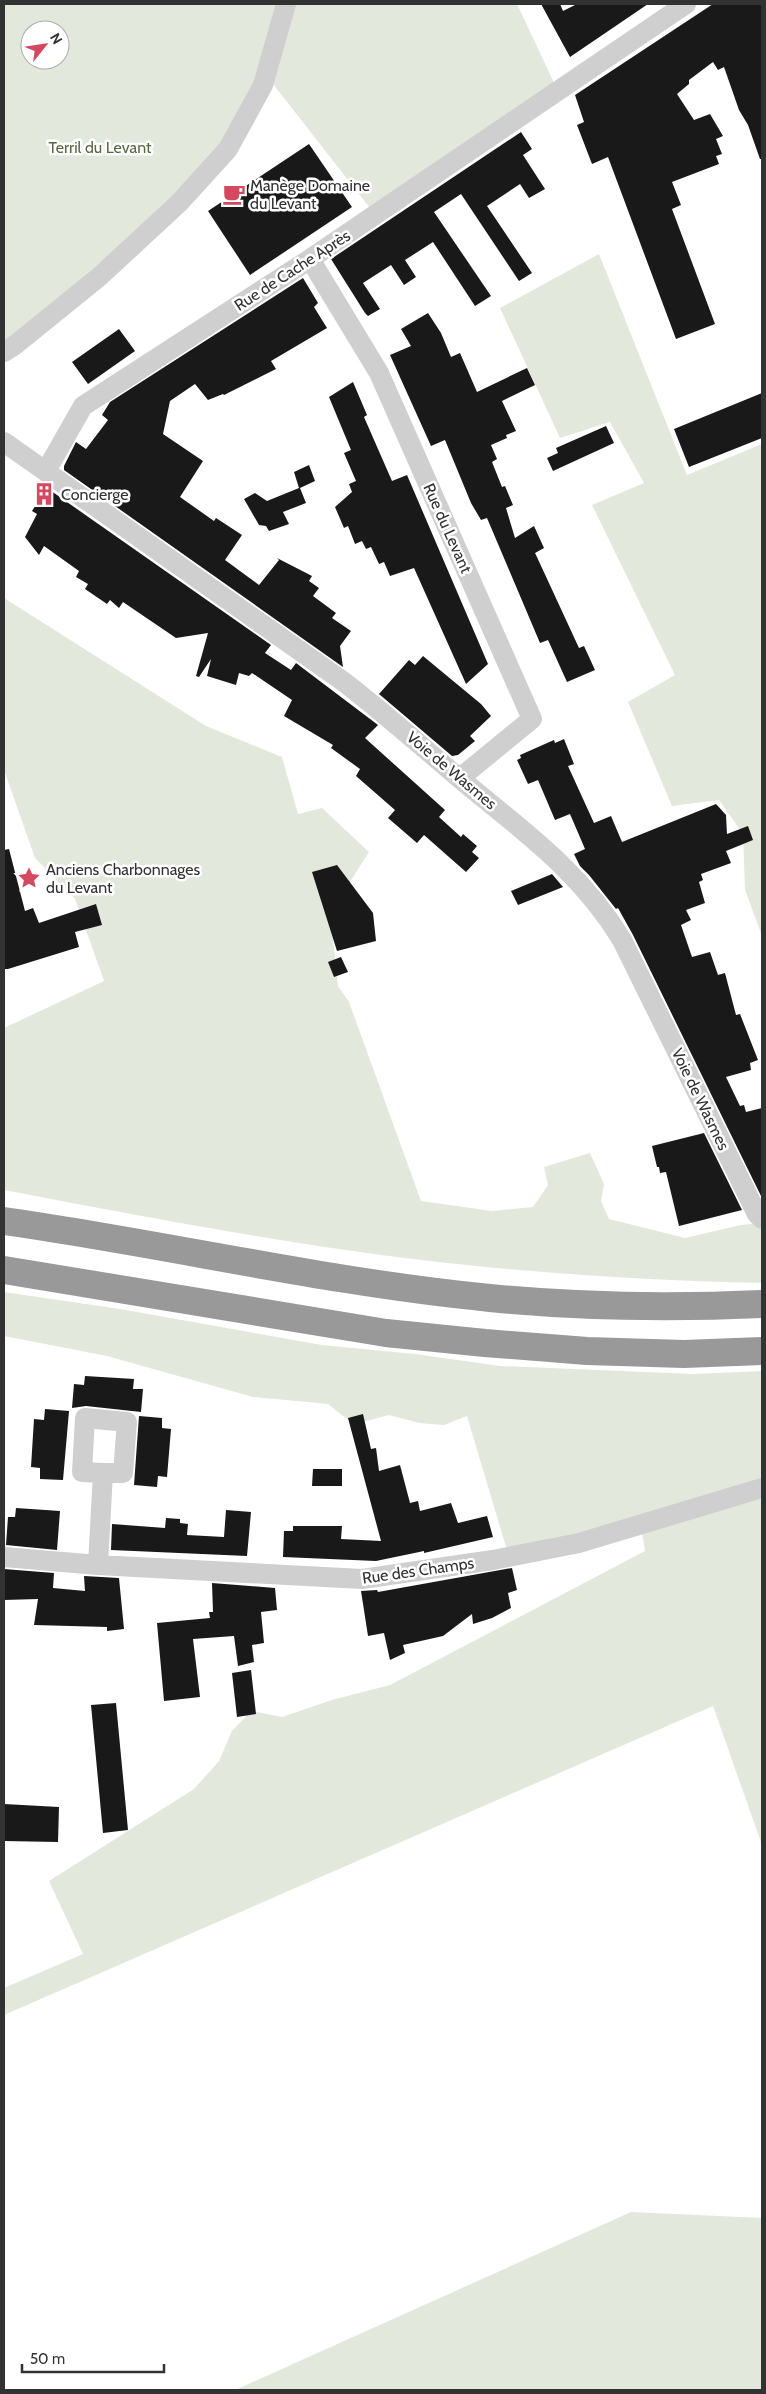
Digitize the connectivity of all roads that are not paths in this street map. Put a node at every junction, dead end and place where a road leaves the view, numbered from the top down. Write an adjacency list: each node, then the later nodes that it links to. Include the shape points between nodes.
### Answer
1 (286, 4): 4 (street, via 263,85 228,149 179,203 99,277)
2 (686, 4): 3 (street, Rue de Cache Après)
3 (310, 259): 6 (street, Rue de Cache Après, via 83,406); 7 (street, Rue du Levant, via 379,373 532,719)
4 (4, 352)
5 (4, 442): 6 (street, Voie de Wasmes)
6 (46, 471): 7 (street, Voie de Wasmes, via 344,682)
7 (460, 778): 8 (street, Voie de Wasmes, via 558,859 605,913 622,940)
8 (762, 1219)
9 (4, 1221): 11 (highway, via 379,1284 488,1298 586,1306)
10 (4, 1270): 12 (highway, via 386,1333 587,1350 684,1354)
11 (762, 1304)
12 (762, 1351)
13 (103, 1473): 16 (street)
14 (762, 1488): 16 (street, Rue des Champs, via 579,1543 493,1560 362,1579)
15 (4, 1556): 16 (street, Rue des Champs)
16 (98, 1565)

